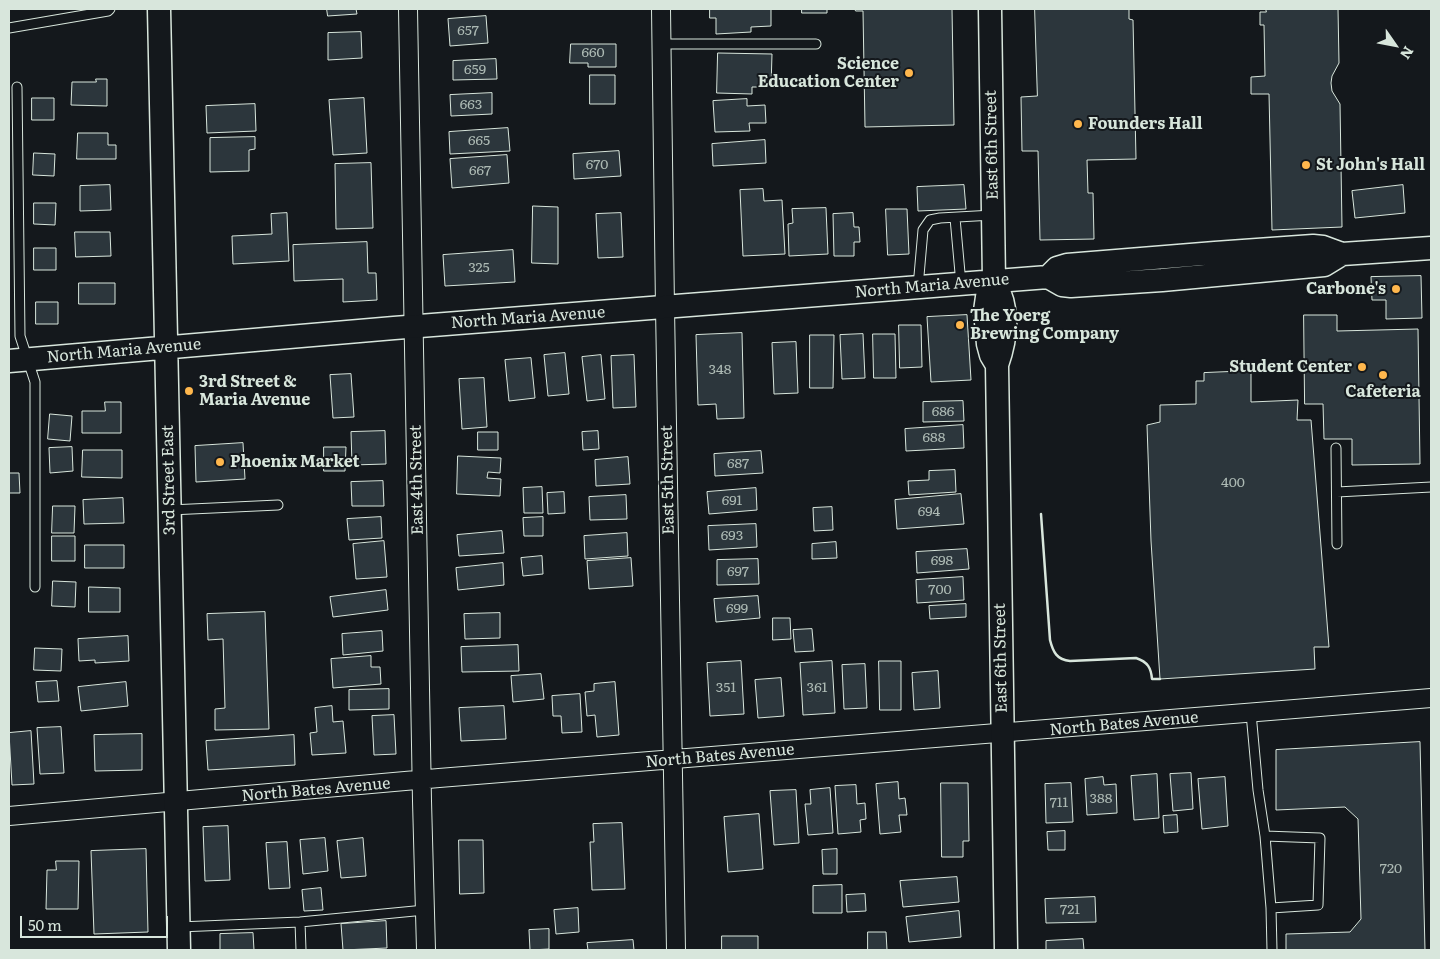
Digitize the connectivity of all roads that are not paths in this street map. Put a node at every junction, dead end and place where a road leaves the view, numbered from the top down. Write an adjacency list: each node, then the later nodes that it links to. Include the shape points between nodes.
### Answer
1 (110, 9): 6 (lane)
2 (159, 9): 18 (street, 3rd Street East)
3 (408, 9): 17 (street, East 4th Street)
4 (662, 9): 7 (street, East 5th Street)
5 (990, 9): 10 (street, East 6th Street)
6 (9, 28)
7 (662, 44): 8 (lane); 16 (street, East 5th Street)
8 (816, 44)
9 (17, 87): 19 (lane)
10 (993, 215): 11 (lane); 13 (street, East 6th Street)
11 (955, 218): 14 (lane); 15 (lane, via 930,220 923,230)
12 (1431, 248): 13 (street, North Maria Avenue, via 1342,254 1324,265 1162,280 1071,286 1048,277)
13 (994, 281): 14 (street, North Maria Avenue); 29 (street, East 6th Street, via 1002,295 1005,310 1004,342 997,365)
14 (960, 284): 15 (street, North Maria Avenue)
15 (918, 288): 16 (street, North Maria Avenue)
16 (665, 308): 17 (street, North Maria Avenue); 30 (street, East 5th Street)
17 (414, 327): 18 (street, North Maria Avenue); 31 (street, East 4th Street)
18 (166, 347): 19 (street, North Maria Avenue); 24 (street, 3rd Street East)
19 (18, 360): 26 (lane, via 35,382)
20 (1336, 448): 22 (lane)
21 (1431, 487): 22 (lane)
22 (1337, 492): 25 (lane)
23 (278, 505): 24 (lane)
24 (170, 510): 32 (street, 3rd Street East)
25 (1338, 544)
26 (35, 587)
27 (1431, 698): 28 (street, North Bates Avenue)
28 (1251, 713): 29 (street, North Bates Avenue); 34 (lane)
29 (1002, 734): 30 (street, North Bates Avenue); 43 (street, East 6th Street)
30 (673, 760): 31 (street, North Bates Avenue); 42 (street, East 5th Street)
31 (422, 780): 32 (street, North Bates Avenue); 36 (street, East 4th Street)
32 (176, 802): 33 (street, North Bates Avenue); 38 (street, 3rd Street East)
33 (9, 816)
34 (1265, 836): 35 (lane); 35 (lane, via 1320,838 1318,905)
35 (1271, 908): 44 (lane)
36 (425, 910): 37 (lane); 41 (street, East 4th Street)
37 (300, 922): 38 (lane); 40 (lane)
38 (178, 928): 39 (street, 3rd Street East)
39 (179, 950)
40 (301, 950)
41 (426, 950)
42 (676, 950)
43 (1006, 950)
44 (1272, 950)

